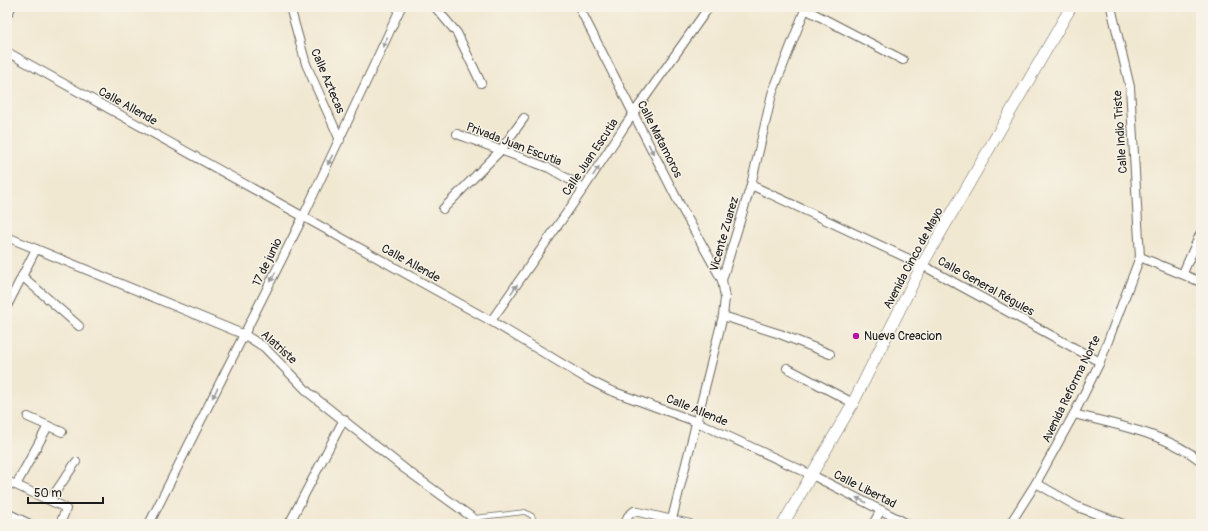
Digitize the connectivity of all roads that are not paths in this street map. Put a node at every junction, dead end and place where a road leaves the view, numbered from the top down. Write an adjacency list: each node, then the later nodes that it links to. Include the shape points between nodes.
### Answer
1 (9, 7): 11 (main road)
2 (16, 7): 11 (street)
3 (290, 7): 18 (street, Calle Aztecas, via 306,64)
4 (401, 7): 18 (street, 17 de junio, one-way to 18)
5 (436, 7): 14 (street, via 457,33)
6 (579, 7): 15 (street, Calle Matamoros)
7 (709, 7): 15 (street, Calle Juan Escutia)
8 (1071, 7): 28 (street, Avenida Cinco de Mayo)
9 (1111, 7): 27 (street, Calle Indio Triste, via 1130,87)
10 (806, 8): 13 (street); 20 (street, Vicente Zuarez, via 772,94)
11 (7, 10)
12 (7, 52): 23 (street, Calle Allende)
13 (903, 60)
14 (481, 83)
15 (633, 115): 21 (street, Calle Juan Escutia, one-way to 15); 31 (street, Calle Matamoros, one-way to 31)
16 (524, 118): 19 (street)
17 (457, 134): 19 (street, Privada Juan Escutia)
18 (340, 140): 23 (street, 17 de junio, one-way to 23)
19 (500, 151): 21 (street, Privada Juan Escutia, via 549,168); 22 (street)
20 (751, 185): 28 (street, Calle General Régules); 31 (street, Vicente Zuarez)
21 (584, 188): 35 (street, Calle Juan Escutia, one-way to 21)
22 (443, 209)
23 (303, 217): 35 (street, Calle Allende); 37 (street, 17 de junio, one-way to 37)
24 (1201, 232): 29 (street)
25 (7, 237): 26 (street, Alatriste)
26 (36, 249): 30 (street); 37 (street, Alatriste)
27 (1140, 257): 29 (street); 39 (street, Avenida Reforma Norte)
28 (922, 265): 39 (street, Calle General Régules); 41 (street, Avenida Cinco de Mayo)
29 (1183, 273): 32 (street)
30 (22, 276): 33 (street); 36 (street)
31 (722, 280): 34 (street, Vicente Zuarez, via 725,298)
32 (1201, 282)
33 (7, 306)
34 (722, 316): 38 (street, via 780,334); 45 (street, Vicente Zuarez)
35 (491, 321): 45 (street, Calle Allende, via 609,390)
36 (79, 326)
37 (244, 334): 44 (street, Alatriste, via 264,348 309,393); 61 (street, 17 de junio, one-way to 61)
38 (830, 354)
39 (1100, 362): 42 (street, Avenida Reforma Norte)
40 (787, 368): 41 (street)
41 (853, 403): 50 (street, Avenida Cinco de Mayo)
42 (1074, 414): 48 (street, via 1146,433); 52 (street, Avenida Reforma Norte)
43 (28, 417): 46 (street)
44 (344, 420): 58 (street, Alatriste); 62 (street)
45 (697, 422): 50 (street, Calle Allende); 57 (street, Vicente Zuarez)
46 (48, 426): 47 (street); 53 (street)
47 (62, 432)
48 (1201, 461)
49 (76, 462): 54 (street)
50 (812, 475): 55 (street, Calle Libertad, one-way to 50); 66 (street, Avenida Cinco de Mayo)
51 (7, 481): 53 (street)
52 (1036, 483): 69 (street, Avenida Reforma Norte); 70 (street, via 1078,507)
53 (16, 485): 54 (street)
54 (50, 500): 60 (street, via 66,510)
55 (881, 510): 67 (street); 68 (street, Calle Libertad)
56 (7, 513): 59 (street)
57 (672, 520): 64 (street, via 634,511 628,516); 65 (street)
58 (475, 521): 63 (lane, via 524,512 532,516)
59 (30, 524)
60 (60, 524)
61 (149, 524)
62 (289, 524)
63 (536, 524)
64 (625, 524)
65 (690, 524)
66 (783, 524)
67 (873, 524)
68 (908, 524)
69 (1010, 524)
70 (1123, 524)

